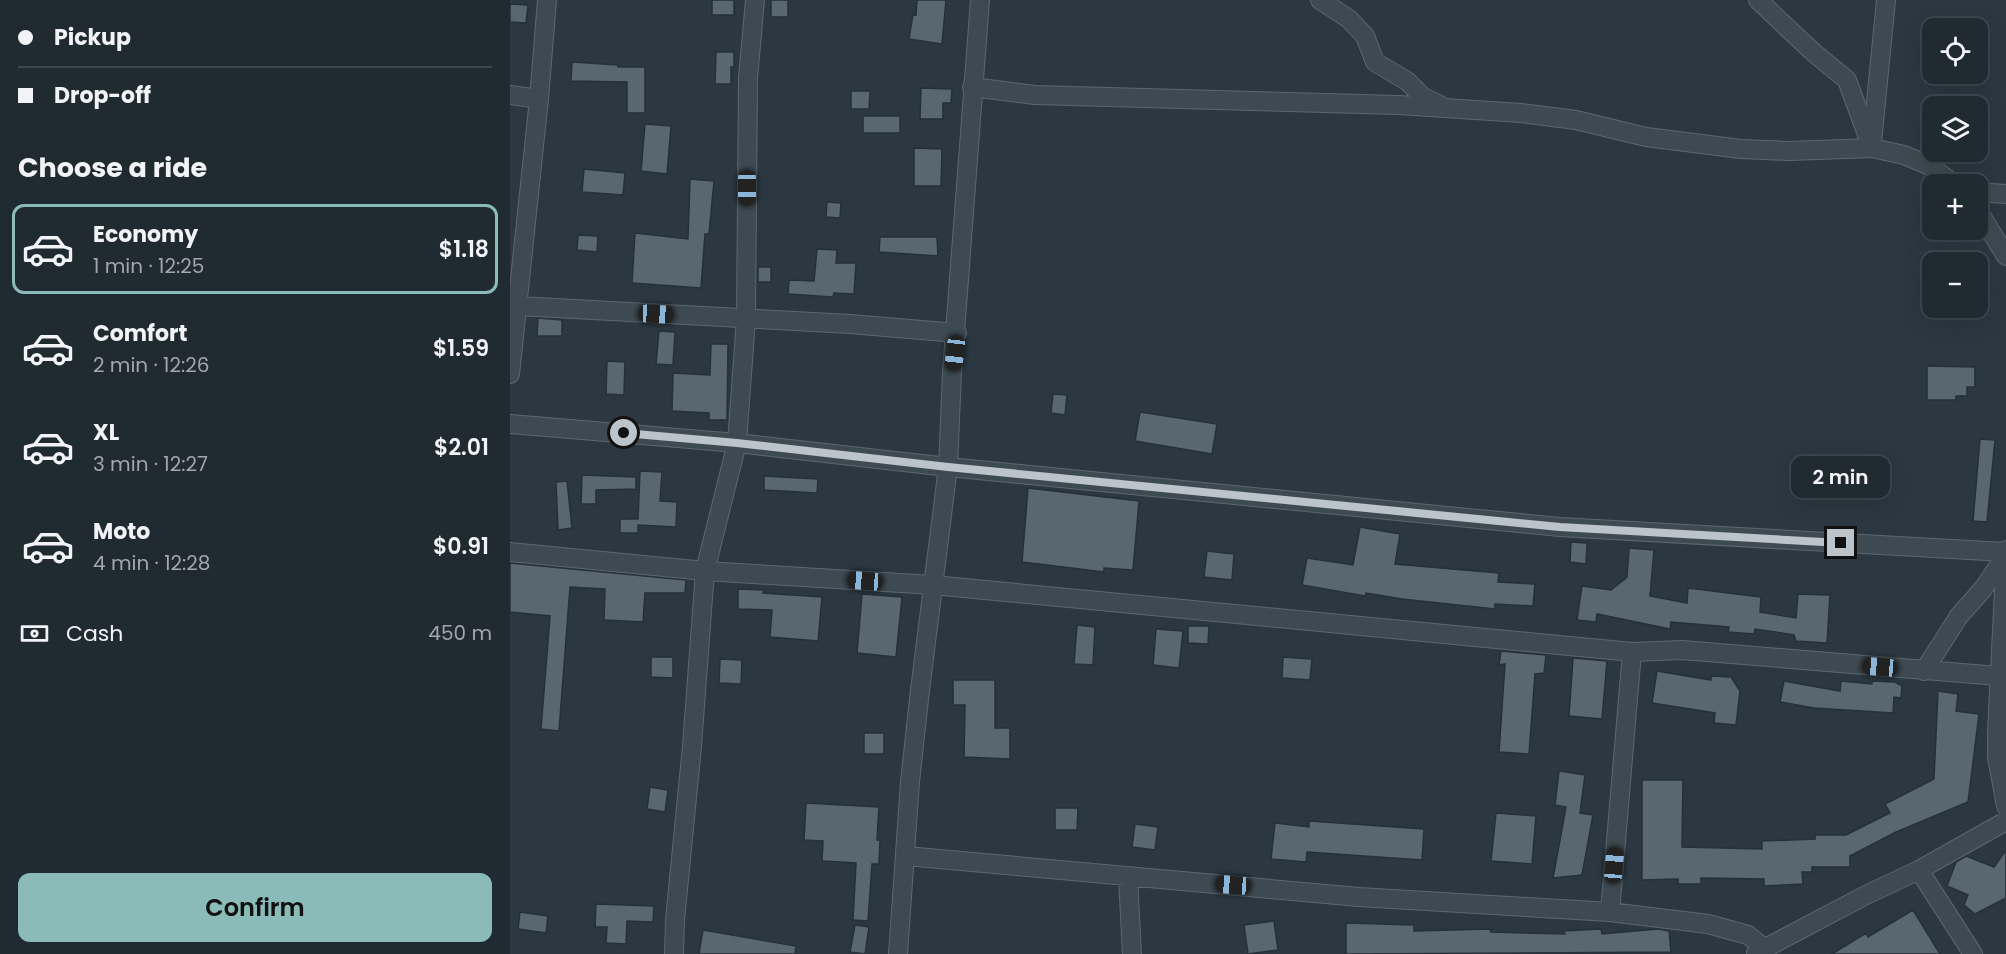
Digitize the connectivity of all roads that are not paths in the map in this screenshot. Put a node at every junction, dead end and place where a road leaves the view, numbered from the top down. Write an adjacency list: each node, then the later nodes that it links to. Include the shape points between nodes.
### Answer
1 (547, 0): 9 (street)
2 (755, 0): 18 (street, via 748,78)
3 (980, 0): 7 (street)
4 (1320, 0): 10 (street, via 1349,19 1365,36 1375,62 1407,81 1423,97)
5 (1758, 0): 11 (street, via 1847,80)
6 (1886, 0): 11 (street)
7 (972, 87): 10 (street, via 1035,95); 19 (street)
8 (510, 95): 9 (street)
9 (539, 99): 17 (street)
10 (1447, 108): 11 (street, via 1576,120 1646,137 1741,149 1789,152)
11 (1872, 148): 12 (street, via 1913,159)
12 (1941, 174)
13 (1988, 193): 14 (street)
14 (2006, 194)
15 (1988, 227): 16 (street)
16 (2006, 256)
17 (518, 306): 18 (street); 20 (street)
18 (746, 319): 19 (street); 22 (street)
19 (957, 333): 23 (street)
20 (510, 374)
21 (510, 424): 22 (street)
22 (737, 443): 23 (street); 26 (street)
23 (948, 467): 25 (street, via 1560,527); 27 (street)
24 (510, 552): 26 (street)
25 (2005, 553): 28 (street); 30 (street)
26 (705, 572): 27 (street); 39 (street)
27 (933, 585): 29 (street); 34 (street)
28 (2004, 634): 31 (street)
29 (1632, 652): 30 (street, via 1682,650); 37 (street)
30 (1924, 671): 31 (street)
31 (1998, 676): 32 (street, via 1997,757)
32 (2006, 806)
33 (2006, 820): 35 (street)
34 (906, 856): 36 (street); 40 (street)
35 (1919, 870): 38 (street); 42 (street)
36 (1128, 878): 37 (street); 41 (street)
37 (1610, 912): 38 (street, via 1708,924 1748,935)
38 (1759, 951)
39 (674, 954)
40 (898, 954)
41 (1132, 954)
42 (1973, 954)

